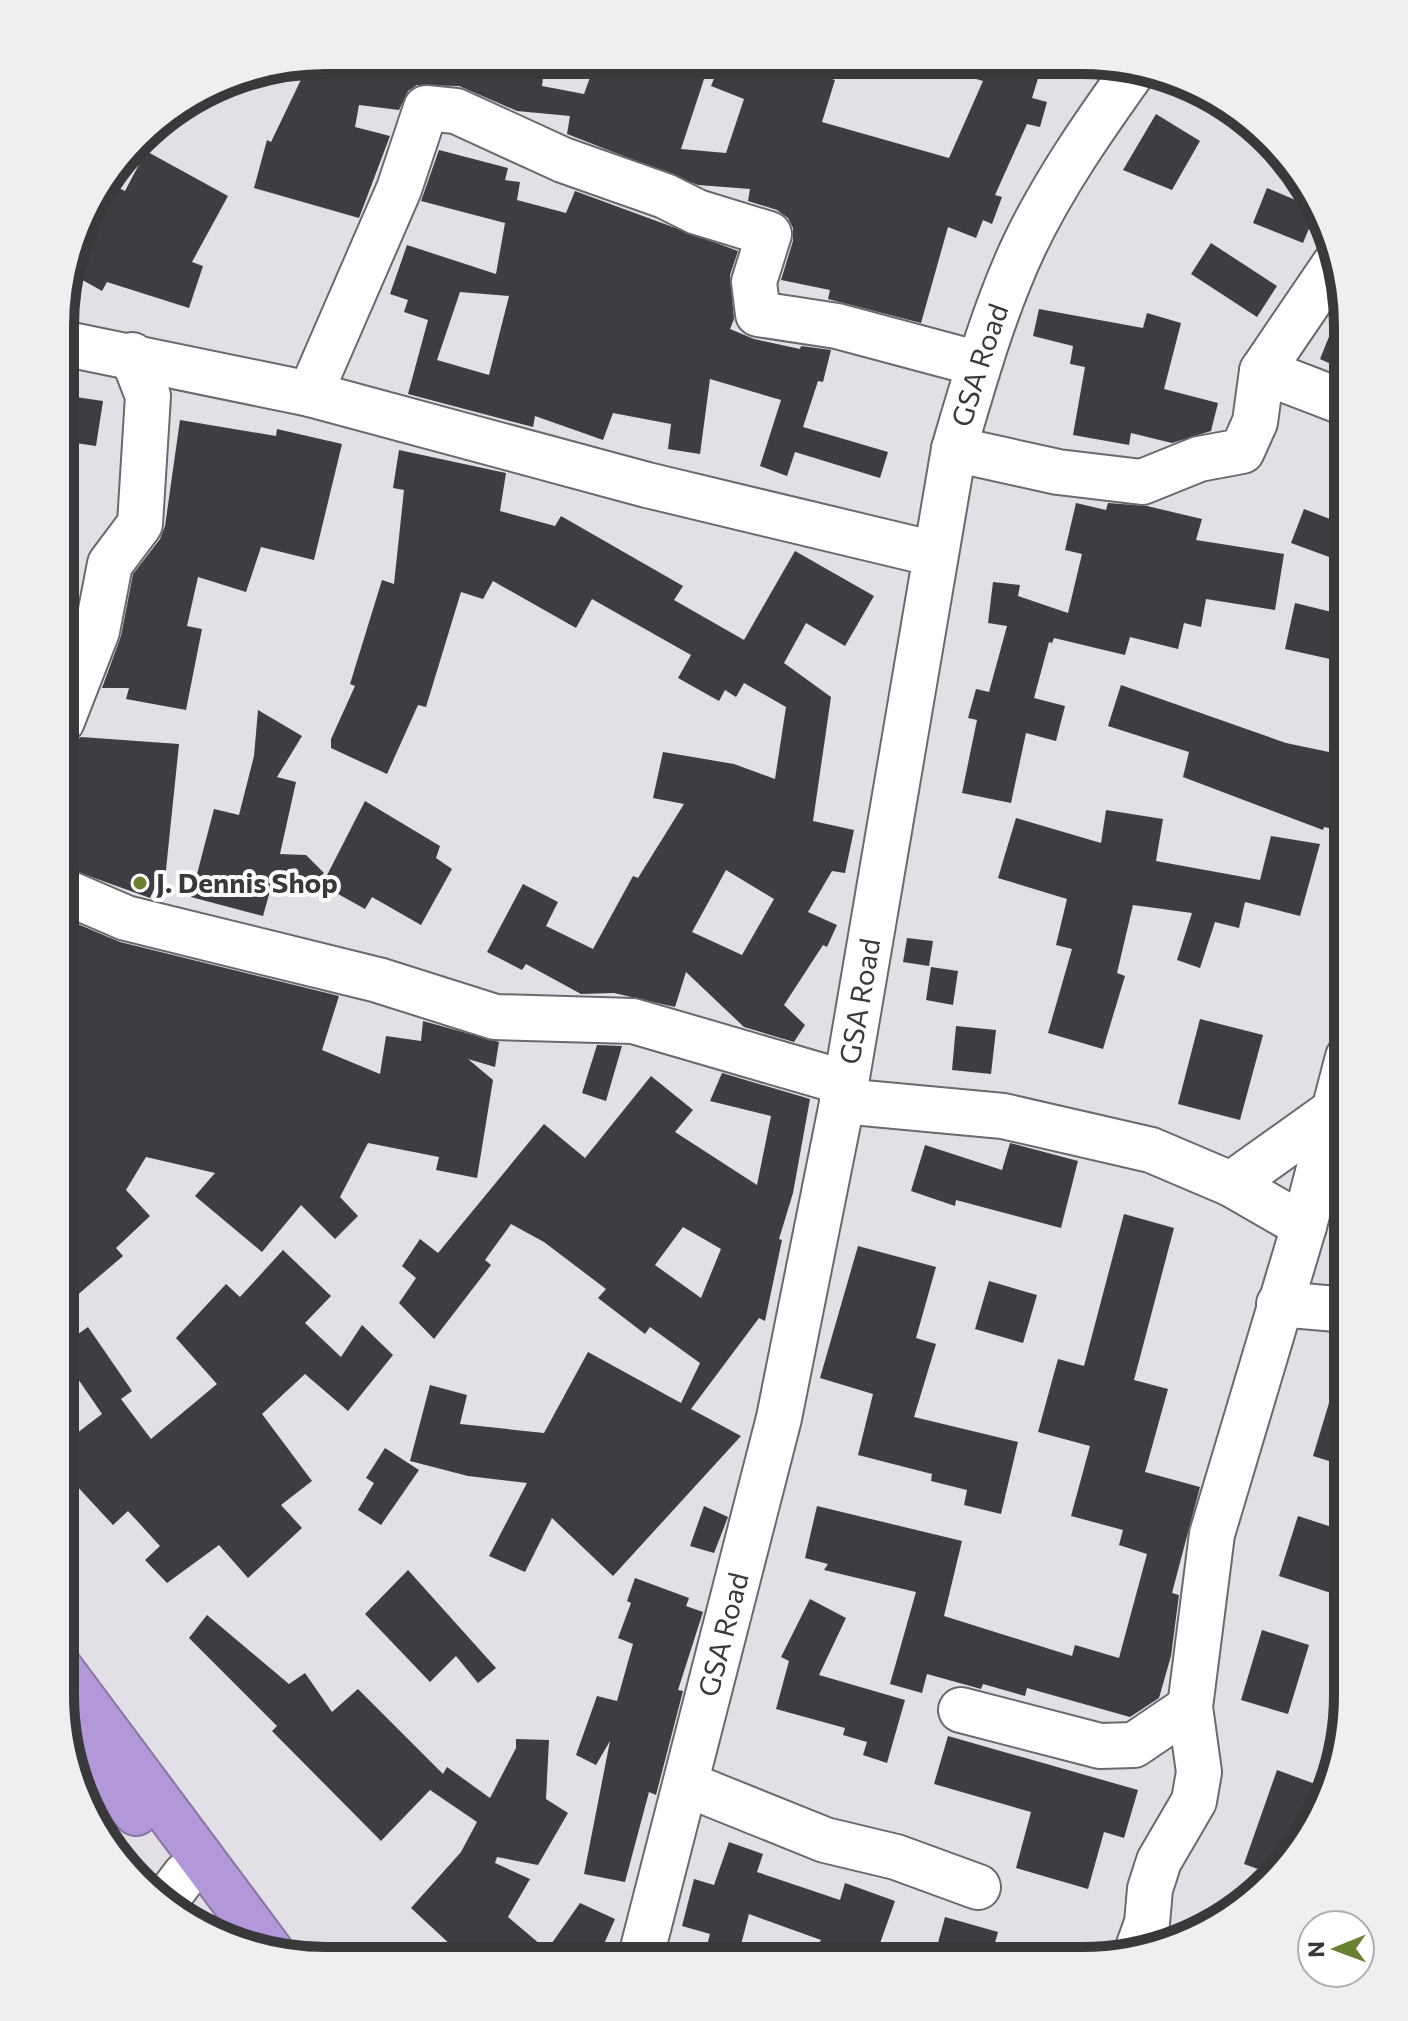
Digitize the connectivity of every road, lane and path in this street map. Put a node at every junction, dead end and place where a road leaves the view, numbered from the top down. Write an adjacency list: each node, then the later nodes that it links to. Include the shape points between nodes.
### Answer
1 (1128, 79): 5 (street, GSA Road, via 1076,152 1024,246)
2 (1328, 274): 6 (street)
3 (74, 345): 4 (street)
4 (132, 355): 7 (street); 11 (street, via 148,396 140,524 110,564 97,631)
5 (979, 364): 7 (street, via 837,326 758,314 754,282 769,234 563,160 456,111 426,108 399,189); 9 (street, GSA Road)
6 (1262, 371): 8 (street); 9 (street, via 1255,422 1242,451 1199,459 1142,482 1058,472)
7 (310, 394): 10 (street, via 647,485)
8 (1334, 399)
9 (954, 449): 10 (street, GSA Road)
10 (935, 554): 13 (street, GSA Road)
11 (74, 690)
12 (74, 896): 13 (street, via 126,918 378,980 495,1017 633,1021)
13 (844, 1092): 16 (street, via 1003,1116 1151,1150); 24 (street, GSA Road, via 779,1418)
14 (1333, 1107): 15 (street)
15 (1332, 1112): 16 (street); 17 (street)
16 (1231, 1184): 17 (street)
17 (1304, 1226): 18 (street)
18 (1279, 1304): 19 (street); 21 (street, via 1212,1534)
19 (1333, 1309)
20 (74, 1687): 28 (highway)
21 (1190, 1707): 22 (street, via 1134,1745 1100,1746); 29 (street, via 1198,1749 1194,1801 1159,1861)
22 (961, 1710)
23 (81, 1750): 26 (highway)
24 (686, 1784): 25 (street, via 825,1840 896,1857); 30 (street, GSA Road)
25 (978, 1887)
26 (174, 1890): 27 (highway)
27 (204, 1915)
28 (261, 1938)
29 (1141, 1939)
30 (643, 1947)

